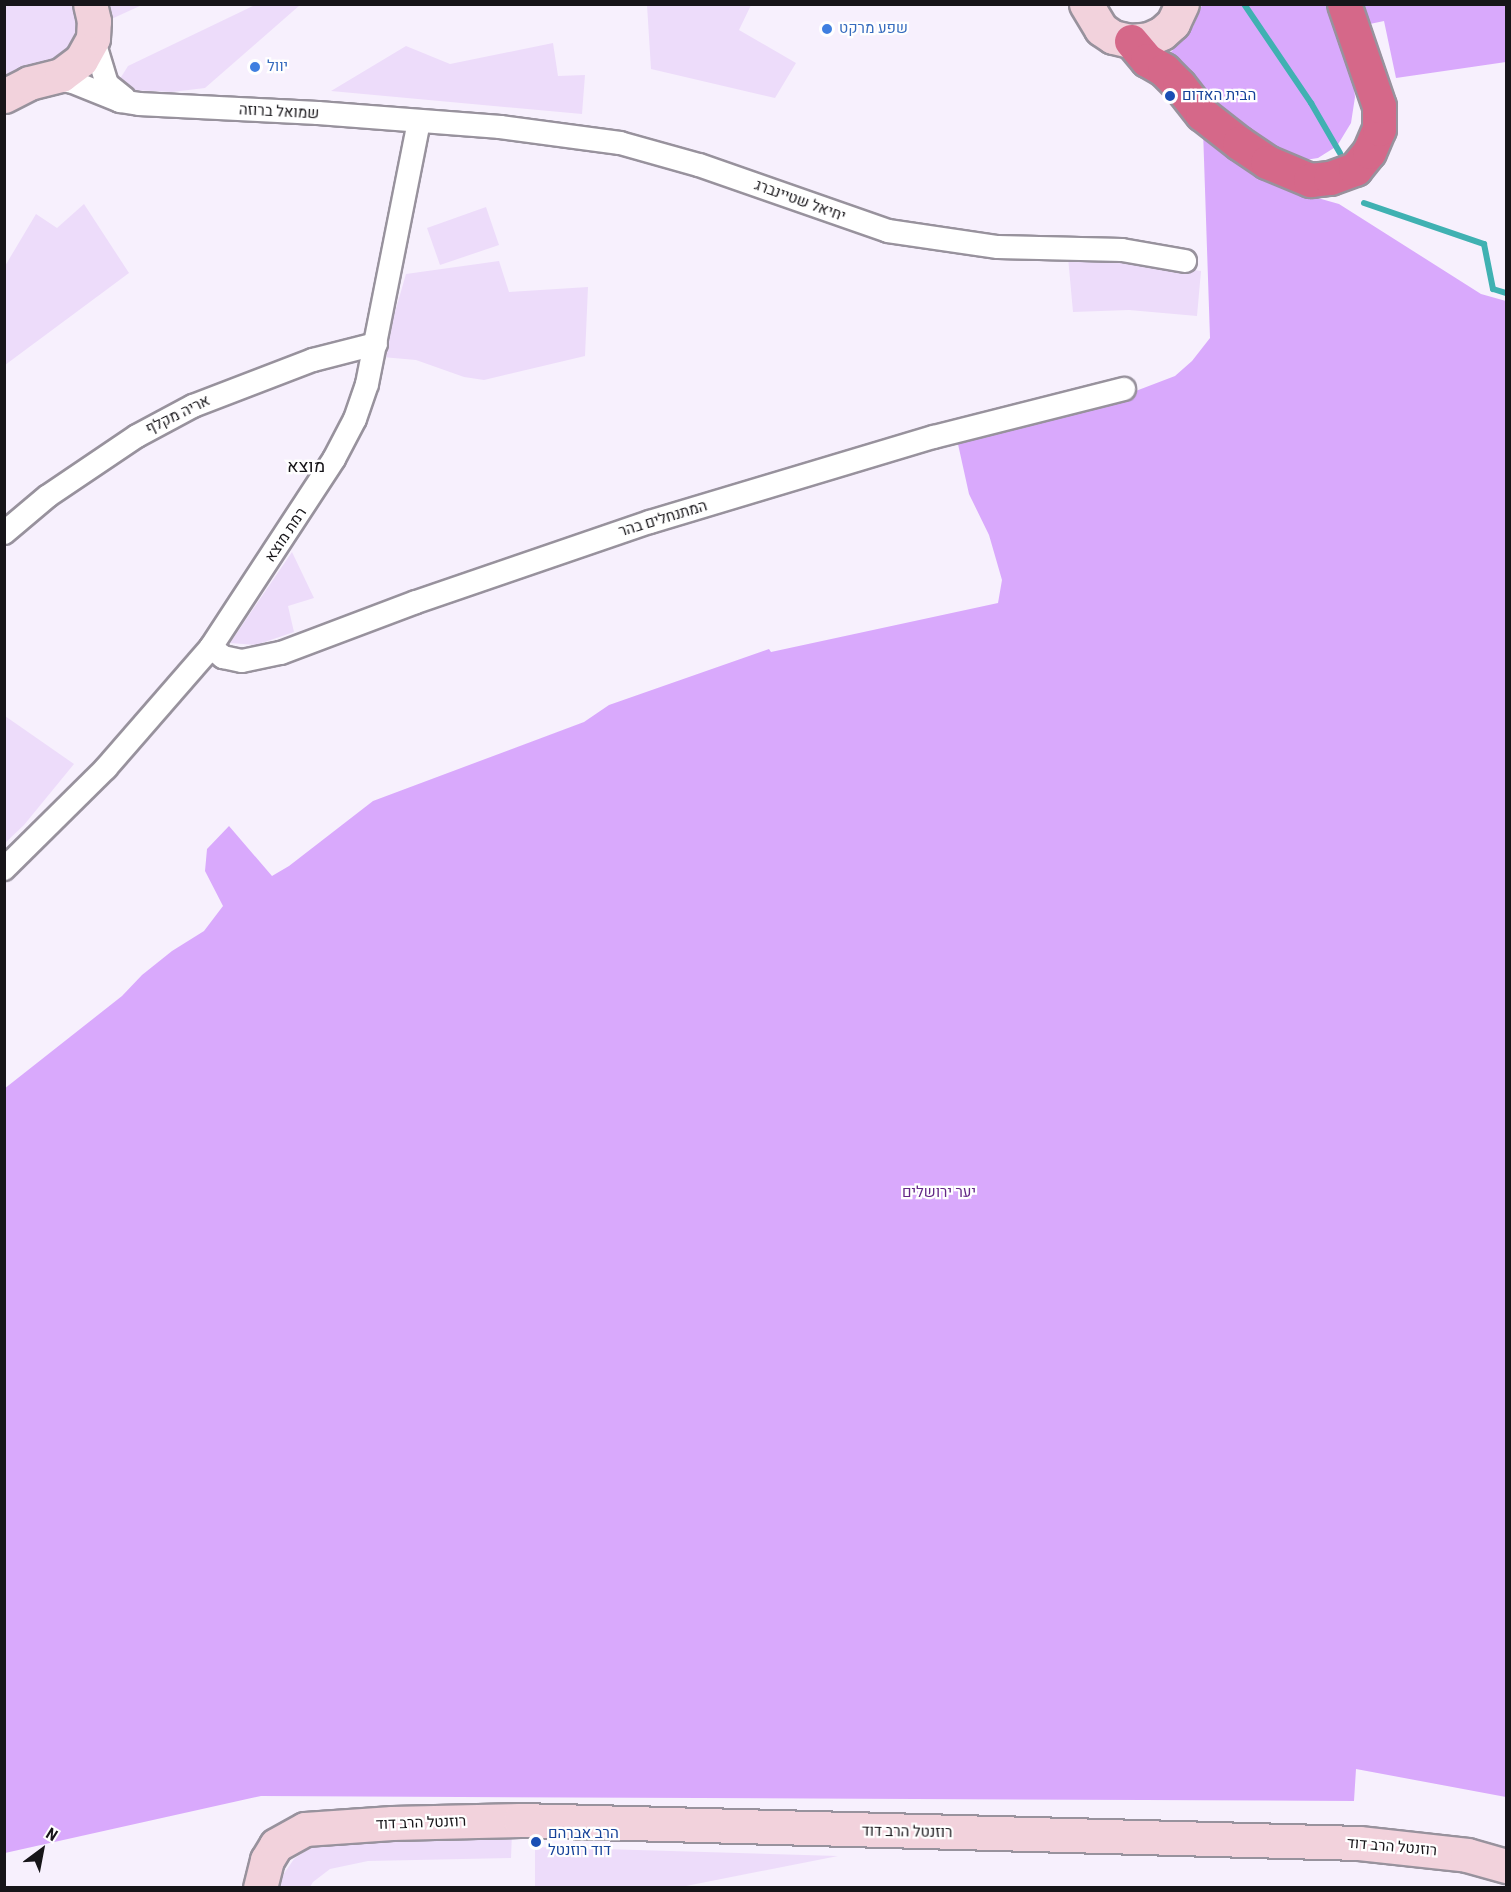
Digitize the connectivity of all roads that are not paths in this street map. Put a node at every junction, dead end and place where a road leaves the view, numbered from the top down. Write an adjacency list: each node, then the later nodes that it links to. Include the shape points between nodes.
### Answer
1 (1058, 4): 5 (street)
2 (1344, 4): 12 (highway, via 1379,106)
3 (90, 5): 6 (street)
4 (1175, 16): 7 (street, via 1156,36); 12 (street, via 1170,60 1197,99 1221,122 1282,162 1313,171 1340,164 1360,147 1370,131)
5 (1094, 17): 7 (street, via 1113,37)
6 (93, 38): 8 (street, via 75,66 61,75); 10 (street, שמואל ברוזה, via 107,84 122,98)
7 (1131, 41): 12 (highway, via 1220,129 1267,162 1310,180 1354,169 1369,152)
8 (45, 78): 9 (street); 10 (street, שמואל ברוזה, via 74,82)
9 (4, 96)
10 (139, 104): 11 (street, שמואל ברוזה)
11 (419, 122): 13 (street, יחיאל שטיינברג, via 500,127 620,143 699,165 888,231 998,247 1122,250); 14 (street, רמת מוצא)
12 (1379, 129)
13 (1185, 261)
14 (376, 344): 16 (street, אריה מקלף, via 313,360 193,406 137,436 48,496); 17 (street, רמת מוצא, via 364,393 334,459)
15 (1124, 389): 17 (street, המתנחלים בהר, via 934,437 650,522 281,653 243,661 223,657)
16 (4, 533)
17 (211, 647): 18 (street, רמת מוצא, via 106,768)
18 (4, 869)
19 (1506, 1866): 20 (street, רוזנטל הרב דוד, via 1467,1855 1359,1843 554,1820 305,1829 276,1845 267,1860)
20 (260, 1887)

